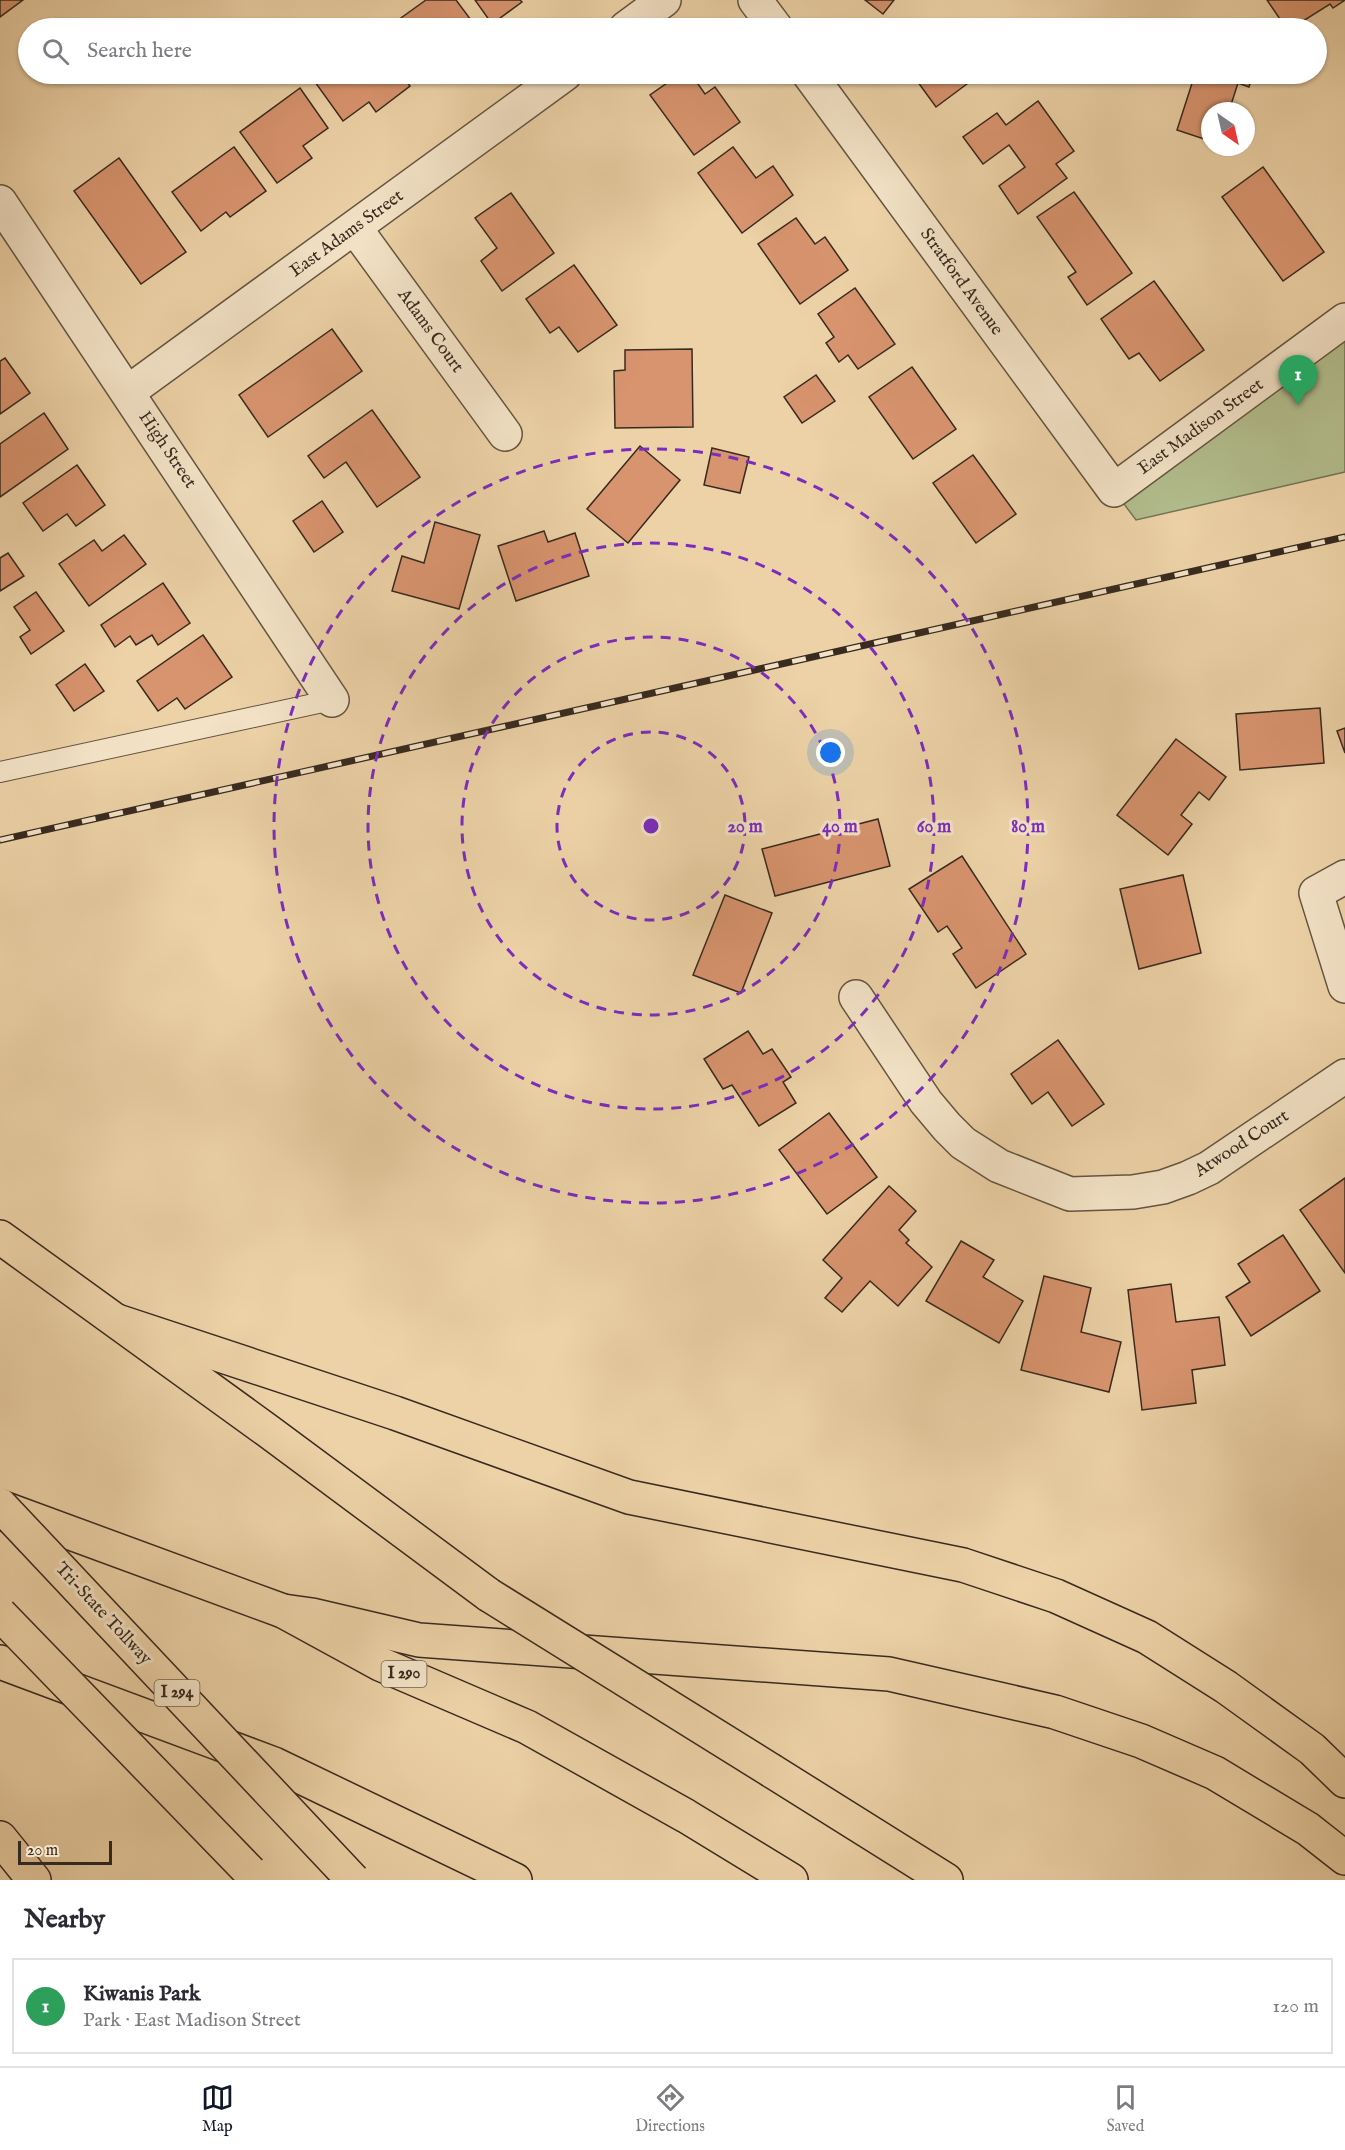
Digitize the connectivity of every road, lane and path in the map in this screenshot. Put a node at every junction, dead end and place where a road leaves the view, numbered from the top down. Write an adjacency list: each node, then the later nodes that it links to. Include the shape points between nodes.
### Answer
1 (664, 0): 3 (street)
2 (755, 0): 4 (street)
3 (640, 18)
4 (768, 18)
5 (551, 84): 8 (street, East Adams Street)
6 (816, 84): 12 (street, Stratford Avenue)
7 (0, 202): 10 (street, High Street)
8 (355, 228): 10 (street, East Adams Street); 11 (street, Adams Court)
9 (1345, 320): 12 (street, East Madison Street)
10 (128, 392): 13 (street, High Street)
11 (505, 434)
12 (1114, 490)
13 (332, 700): 14 (lane)
14 (0, 772)
15 (1345, 877): 16 (street, via 1316,893)
16 (1345, 986)
17 (856, 998): 18 (street, Atwood Court, via 926,1102 963,1143 999,1166 1070,1194 1133,1192 1188,1179)
18 (1345, 1076)
19 (0, 1237): 20 (highway)
20 (117, 1321): 25 (highway, via 395,1413 629,1497 963,1564 1056,1596 1147,1637 1226,1687 1312,1749); 33 (highway, bridge, via 489,1595)
21 (0, 1506): 22 (highway, I 290); 30 (highway, Tri-State Tollway / I 294, bridge)
22 (283, 1611): 27 (highway, via 418,1640 889,1674 1044,1710 1141,1741 1215,1773 1308,1829); 32 (highway, I 290, via 380,1664 527,1727)
23 (0, 1614): 28 (highway, bridge)
24 (0, 1662): 31 (highway, via 274,1764)
25 (1345, 1781)
26 (0, 1838): 29 (highway)
27 (1345, 1858)
28 (254, 1876)
29 (34, 1880)
30 (353, 1880)
31 (515, 1880)
32 (791, 1880)
33 (946, 1880)

